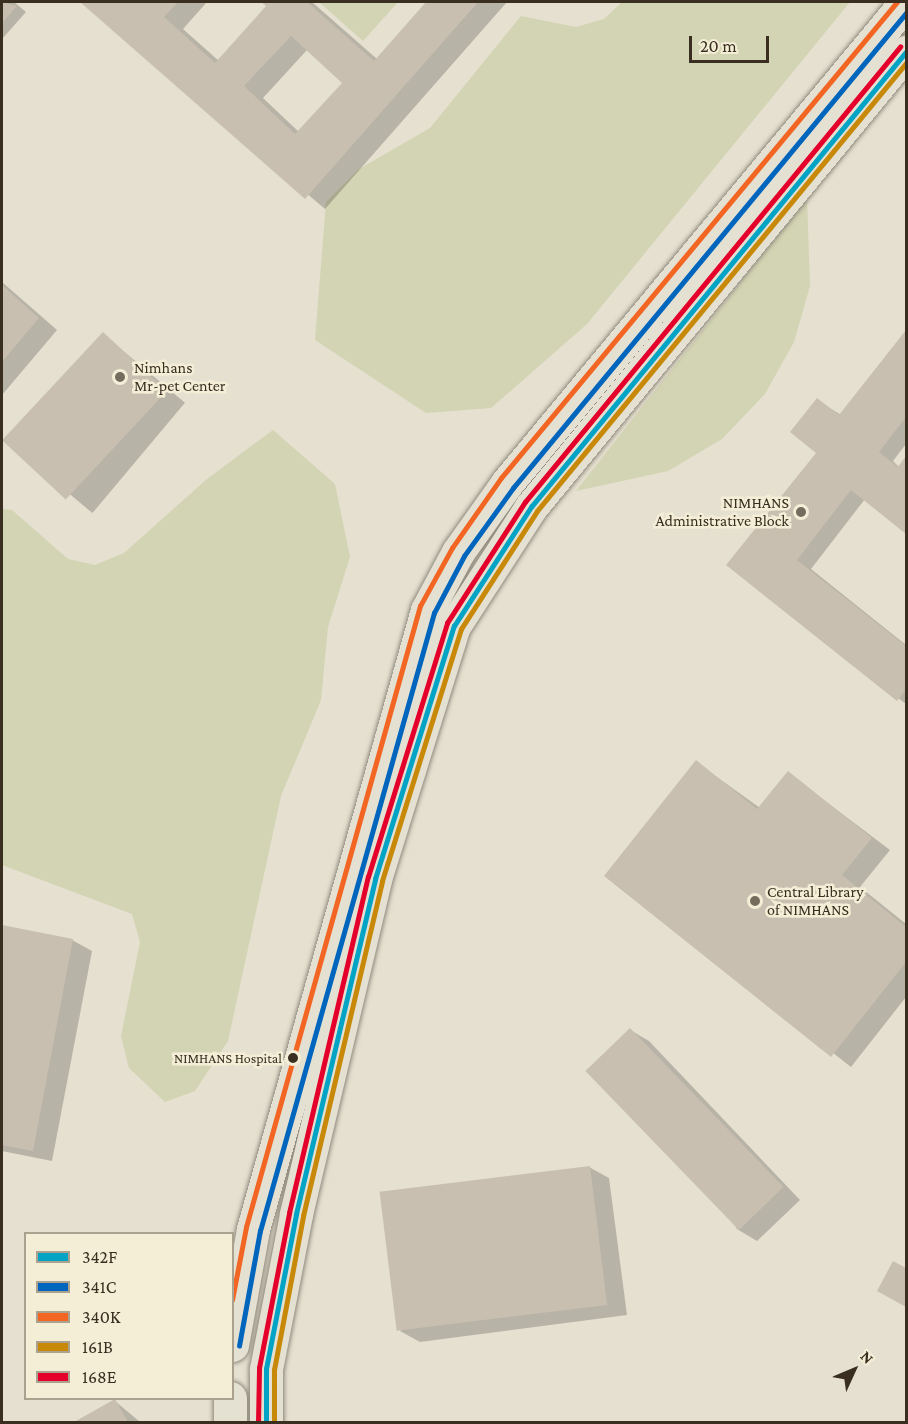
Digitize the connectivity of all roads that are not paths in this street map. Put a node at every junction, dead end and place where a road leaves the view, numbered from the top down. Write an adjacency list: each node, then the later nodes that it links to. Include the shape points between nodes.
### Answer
1 (906, 2): 3 (main road, via 507,483 458,552 427,610 253,1229)
2 (906, 52): 6 (main road, via 531,507 454,626 375,879 296,1214 266,1369)
3 (234, 1334)
4 (230, 1400): 5 (main road)
5 (230, 1422)
6 (266, 1422)

